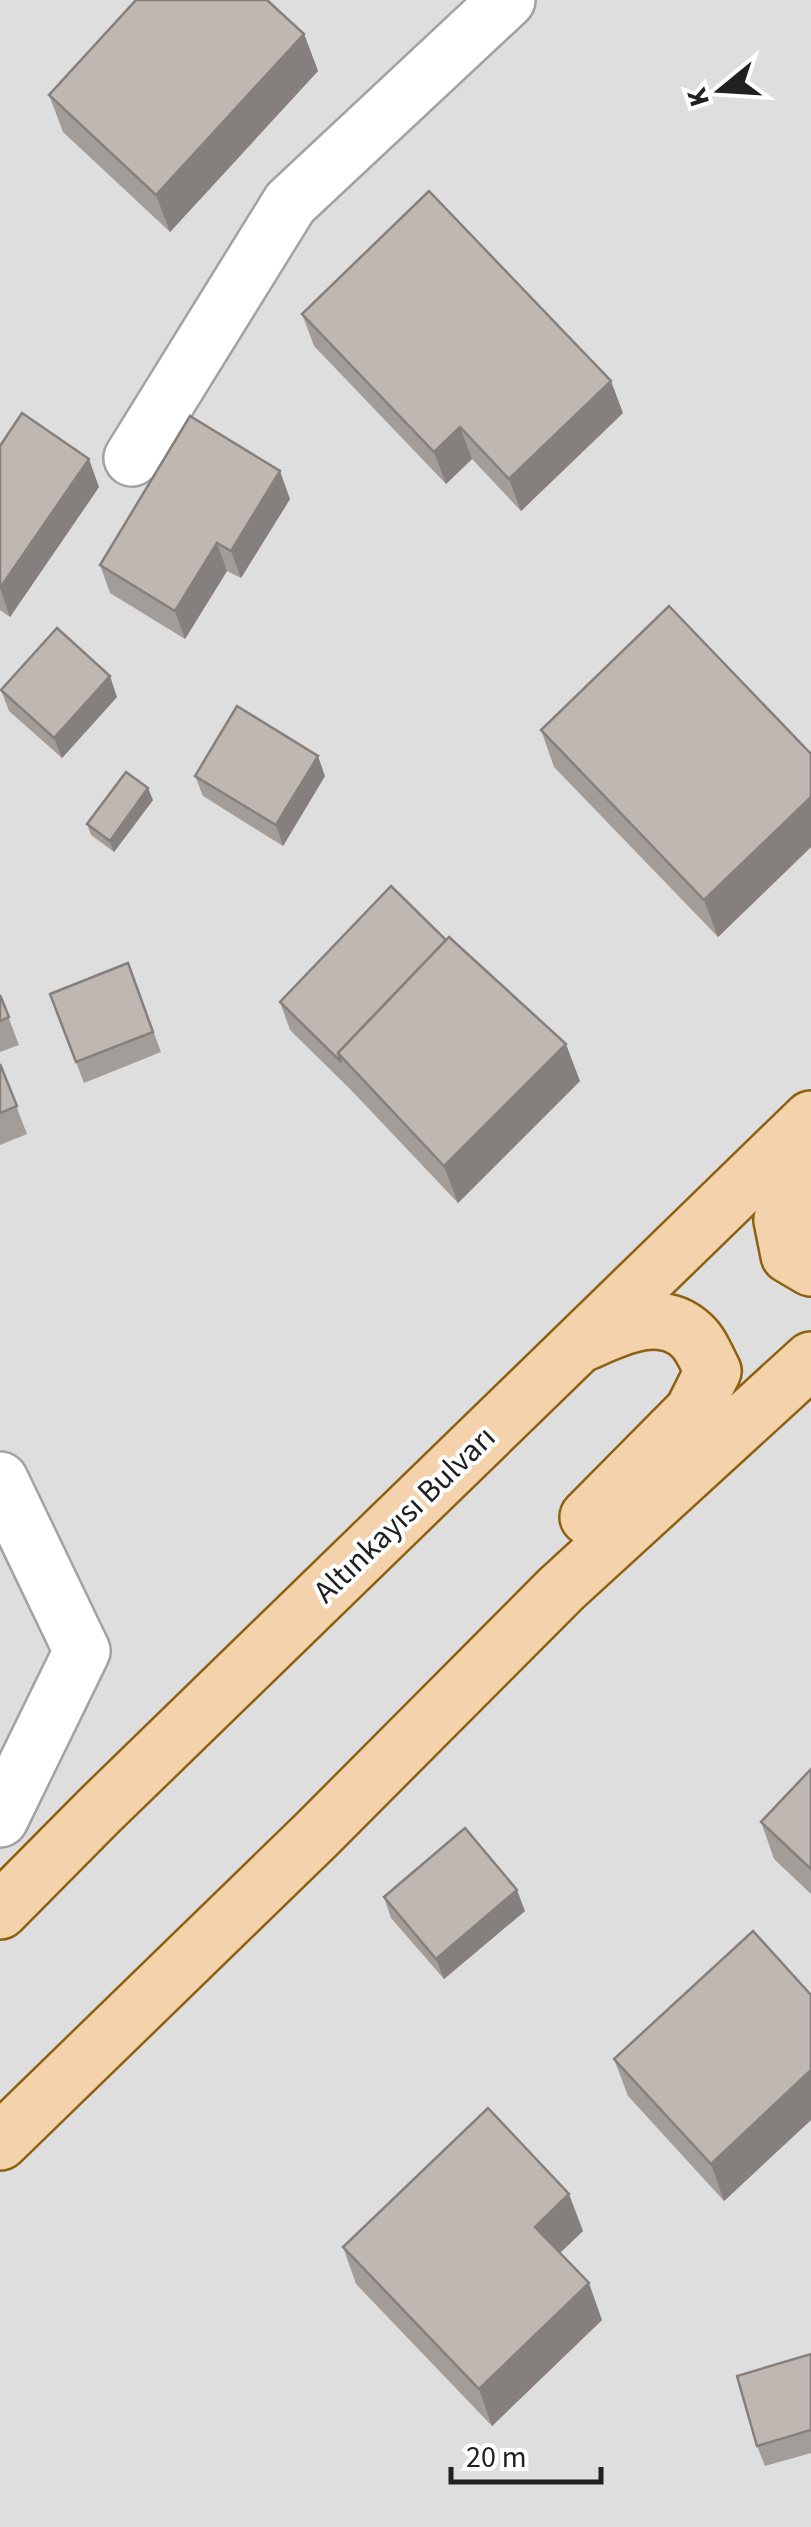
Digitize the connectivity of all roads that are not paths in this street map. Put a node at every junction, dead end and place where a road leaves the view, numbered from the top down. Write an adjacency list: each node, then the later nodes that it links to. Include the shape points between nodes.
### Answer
1 (506, 0): 2 (street, via 290,203)
2 (132, 458)
3 (811, 1119): 6 (main road, Altınkayısı Bulvarı)
4 (811, 1178): 5 (main road, via 782,1220 789,1256)
5 (811, 1268)
6 (578, 1346): 10 (main road, via 630,1322 668,1322 693,1336 713,1370 693,1410 348,1753); 11 (main road, Altınkayısı Bulvarı)
7 (811, 1360): 10 (main road, via 561,1589)
8 (0, 1480): 9 (street, via 82,1651)
9 (0, 1819)
10 (317, 1834): 12 (main road)
11 (0, 1911)
12 (0, 2142)

